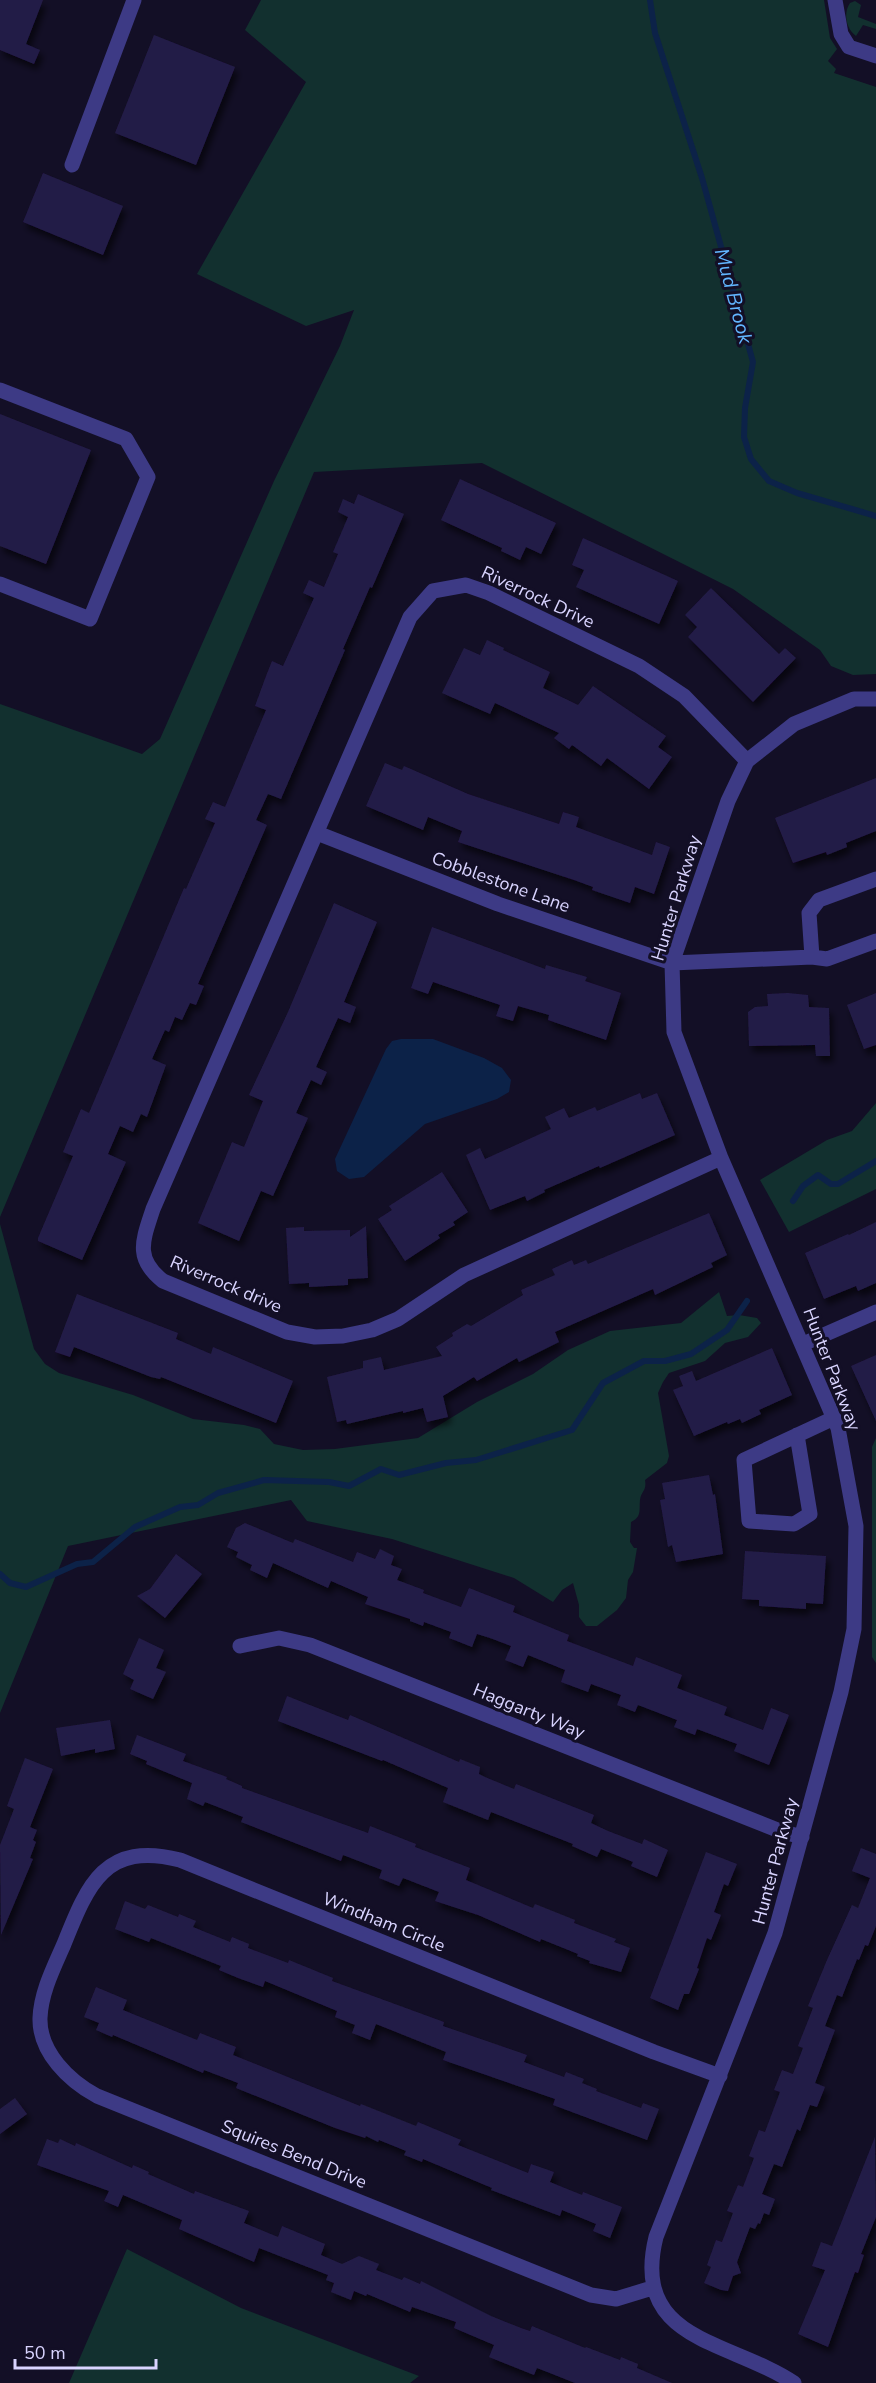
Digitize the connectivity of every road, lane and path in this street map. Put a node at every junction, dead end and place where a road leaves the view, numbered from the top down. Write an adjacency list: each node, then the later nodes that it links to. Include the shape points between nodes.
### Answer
1 (134, 0): 4 (street)
2 (836, 0): 3 (street, via 841,33 849,47)
3 (876, 56)
4 (72, 165)
5 (0, 390): 6 (street, via 126,439 148,477 90,619)
6 (0, 584)
7 (876, 699): 8 (street, Hunter Parkway, via 854,699 794,724)
8 (747, 761): 9 (street, Riverrock Drive, via 684,696 639,666 466,585 433,591 410,617); 13 (street, Hunter Parkway, via 728,801)
9 (317, 833): 13 (street, Cobblestone Lane, via 498,904); 14 (street, Riverrock drive, via 153,1209 144,1237 143,1257 150,1271 163,1281 287,1332 343,1336 398,1319 464,1275)
10 (876, 879): 12 (street, via 819,900 809,913)
11 (876, 941): 12 (street, via 827,959)
12 (812, 957): 13 (street)
13 (672, 963): 14 (street, Hunter Parkway, via 674,1032)
14 (721, 1158): 16 (street, Hunter Parkway)
15 (876, 1312): 16 (street)
16 (803, 1344): 17 (street, Hunter Parkway)
17 (834, 1418): 18 (street); 20 (street, Hunter Parkway, via 856,1527 854,1629)
18 (797, 1435): 18 (street, via 744,1460 749,1521 794,1524 810,1514)
19 (240, 1646): 20 (street, Haggarty Way, via 279,1638 310,1645)
20 (802, 1837): 22 (street, Hunter Parkway, via 776,1933)
21 (66, 1937): 22 (street, Windham Circle, via 82,1899 99,1875 132,1857 162,1856); 23 (street, Squires Bend Drive, via 45,1992 40,2020 43,2036 59,2067 82,2088 591,2295 616,2299)
22 (720, 2076): 23 (street, Hunter Parkway, via 656,2237)
23 (652, 2288): 24 (street, Hunter Parkway, via 669,2318 679,2326)
24 (794, 2383)

